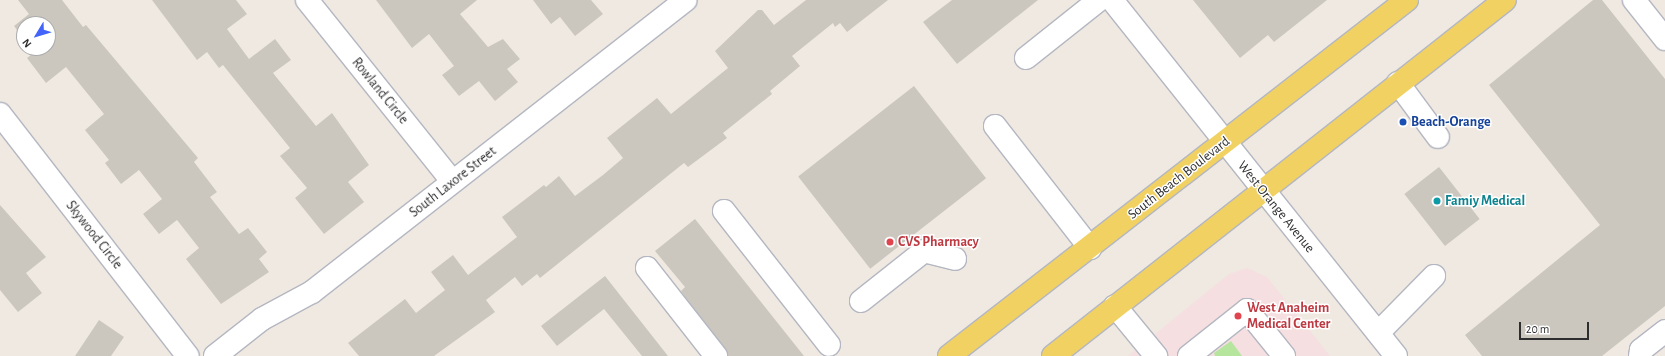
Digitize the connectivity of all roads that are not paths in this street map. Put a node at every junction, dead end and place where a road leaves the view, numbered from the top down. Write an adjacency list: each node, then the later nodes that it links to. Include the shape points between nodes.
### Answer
1 (307, 0): 15 (street, Rowland Circle)
2 (686, 0): 15 (street, South Laxore Street)
3 (1099, 0): 9 (street)
4 (1112, 0): 14 (street, West Orange Avenue)
5 (1407, 0): 14 (main road, South Beach Boulevard)
6 (1505, 0): 10 (main road)
7 (1634, 0): 8 (street)
8 (1665, 39)
9 (1026, 58)
10 (1398, 83): 13 (street); 16 (main road)
11 (0, 114): 27 (street, Skywood Circle)
12 (995, 126): 18 (street)
13 (1438, 137)
14 (1224, 143): 16 (street, West Orange Avenue); 18 (main road, South Beach Boulevard)
15 (452, 181): 28 (street, South Laxore Street, via 312,292 262,319)
16 (1263, 190): 23 (main road); 25 (street, West Orange Avenue)
17 (724, 211): 26 (street)
18 (1090, 248): 30 (main road, South Beach Boulevard)
19 (955, 259): 22 (street, via 924,251)
20 (647, 268): 29 (street)
21 (1434, 276): 25 (street)
22 (861, 301)
23 (1115, 306): 31 (main road); 32 (street)
24 (1665, 331): 36 (street, via 1641,350)
25 (1378, 333): 35 (street, West Orange Avenue)
26 (829, 345)
27 (188, 356)
28 (215, 356)
29 (716, 356)
30 (950, 356)
31 (1053, 356)
32 (1156, 356)
33 (1188, 356): 34 (street, via 1247,310)
34 (1284, 356)
35 (1396, 356)
36 (1640, 356)

